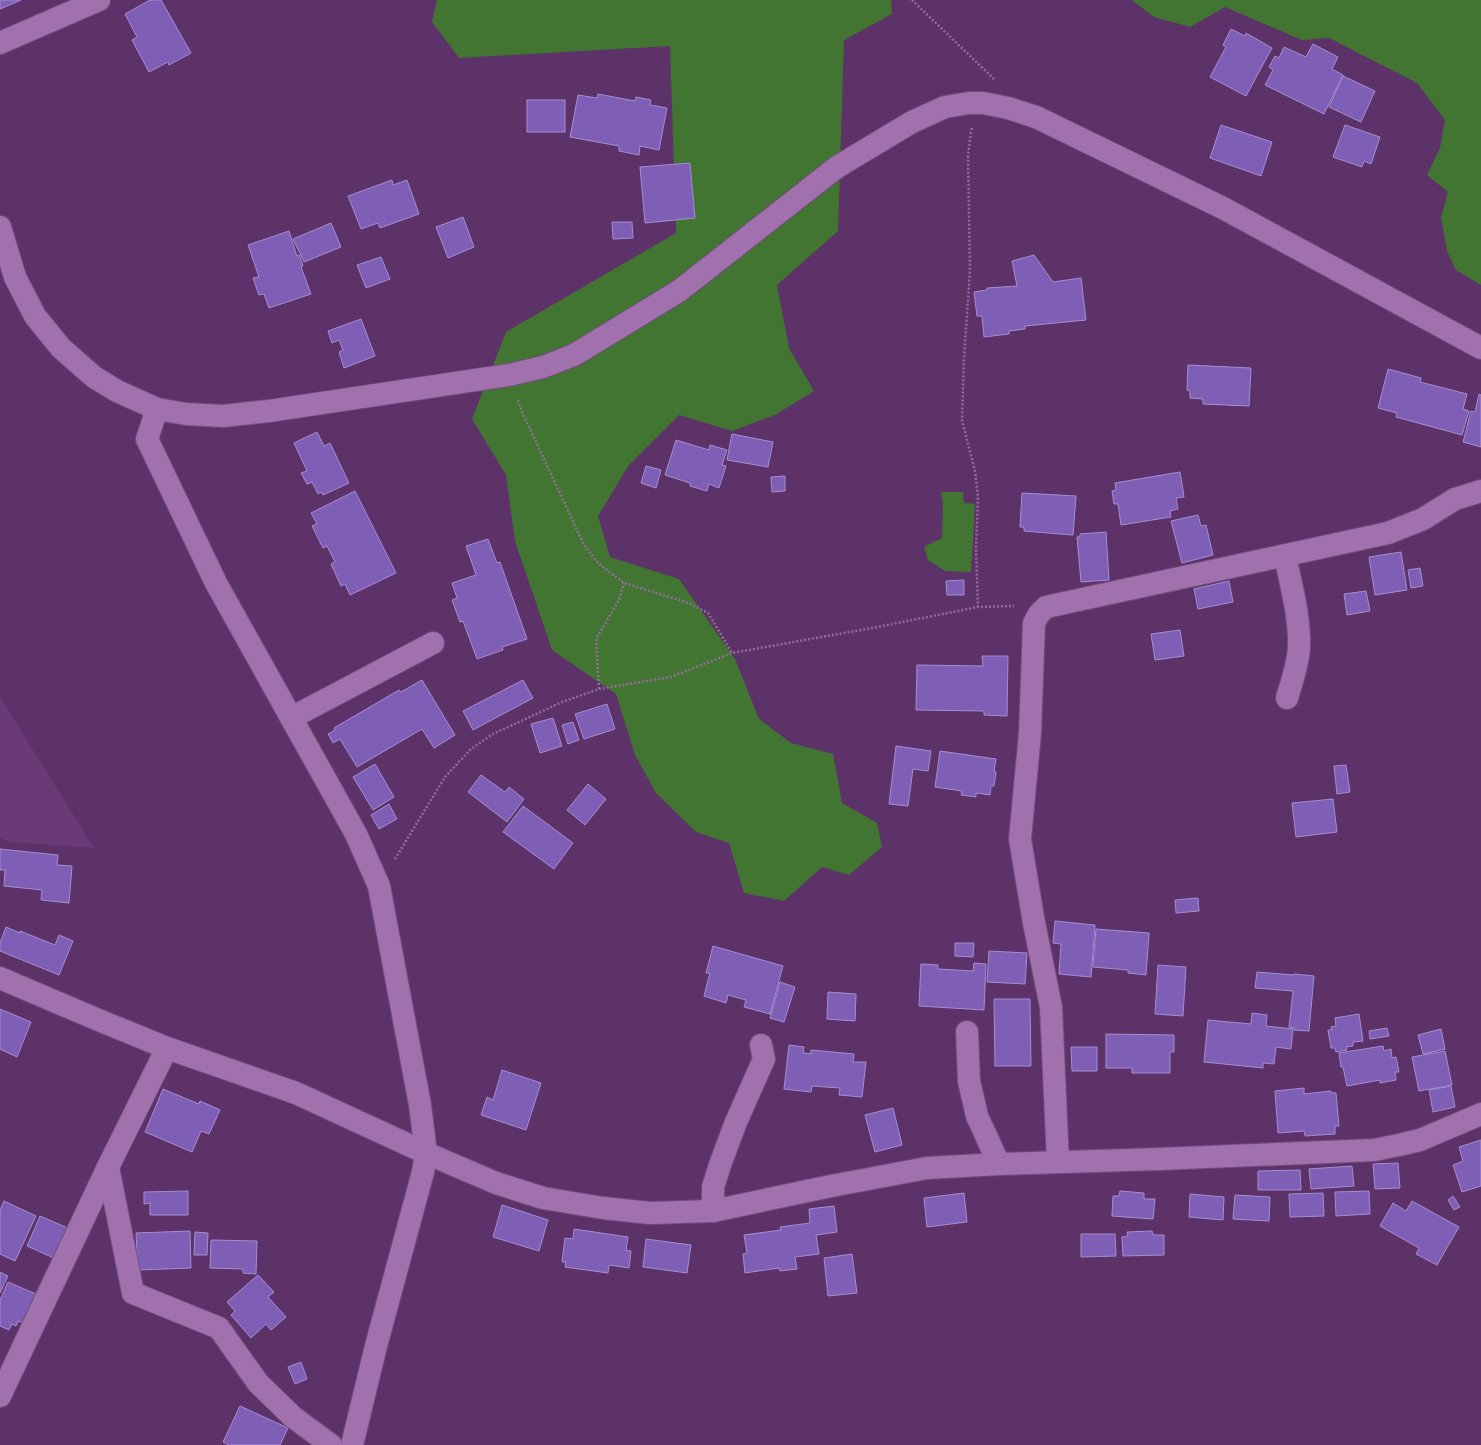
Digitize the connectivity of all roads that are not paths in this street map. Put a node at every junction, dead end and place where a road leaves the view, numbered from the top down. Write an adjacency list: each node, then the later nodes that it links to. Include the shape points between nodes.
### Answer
1 (99, 0): 2 (street)
2 (0, 43)
3 (0, 227): 5 (street, via 15,278 35,316 61,348 99,380)
4 (1481, 348): 5 (street, via 1223,208 1036,117 984,102 945,107 912,122 837,167 679,291 574,355 543,367 509,375 269,411 223,416)
5 (157, 409): 10 (street, via 147,439 216,583)
6 (1481, 491): 7 (street, via 1456,499 1423,519 1388,534)
7 (1285, 556): 9 (street, via 1295,606 1299,646); 17 (street, via 1046,607 1034,623 1030,733 1020,839 1051,1007)
8 (433, 643): 10 (street)
9 (1287, 698)
10 (291, 718): 16 (street, via 356,834 379,886 420,1105)
11 (0, 978): 14 (street)
12 (967, 1032): 18 (street, via 969,1081 977,1116)
13 (761, 1045): 20 (street, via 764,1059 721,1162 713,1187)
14 (167, 1048): 16 (street, via 296,1093); 19 (street)
15 (1481, 1114): 17 (street, via 1420,1140 1374,1150)
16 (426, 1153): 20 (street, via 496,1184 543,1198 650,1213); 23 (street)
17 (1058, 1162): 18 (street)
18 (999, 1164): 20 (street, via 927,1168)
19 (108, 1167): 21 (street); 22 (street, via 133,1293 219,1328 258,1383 292,1417)
20 (713, 1211)
21 (0, 1396)
22 (331, 1445)
23 (352, 1445)

